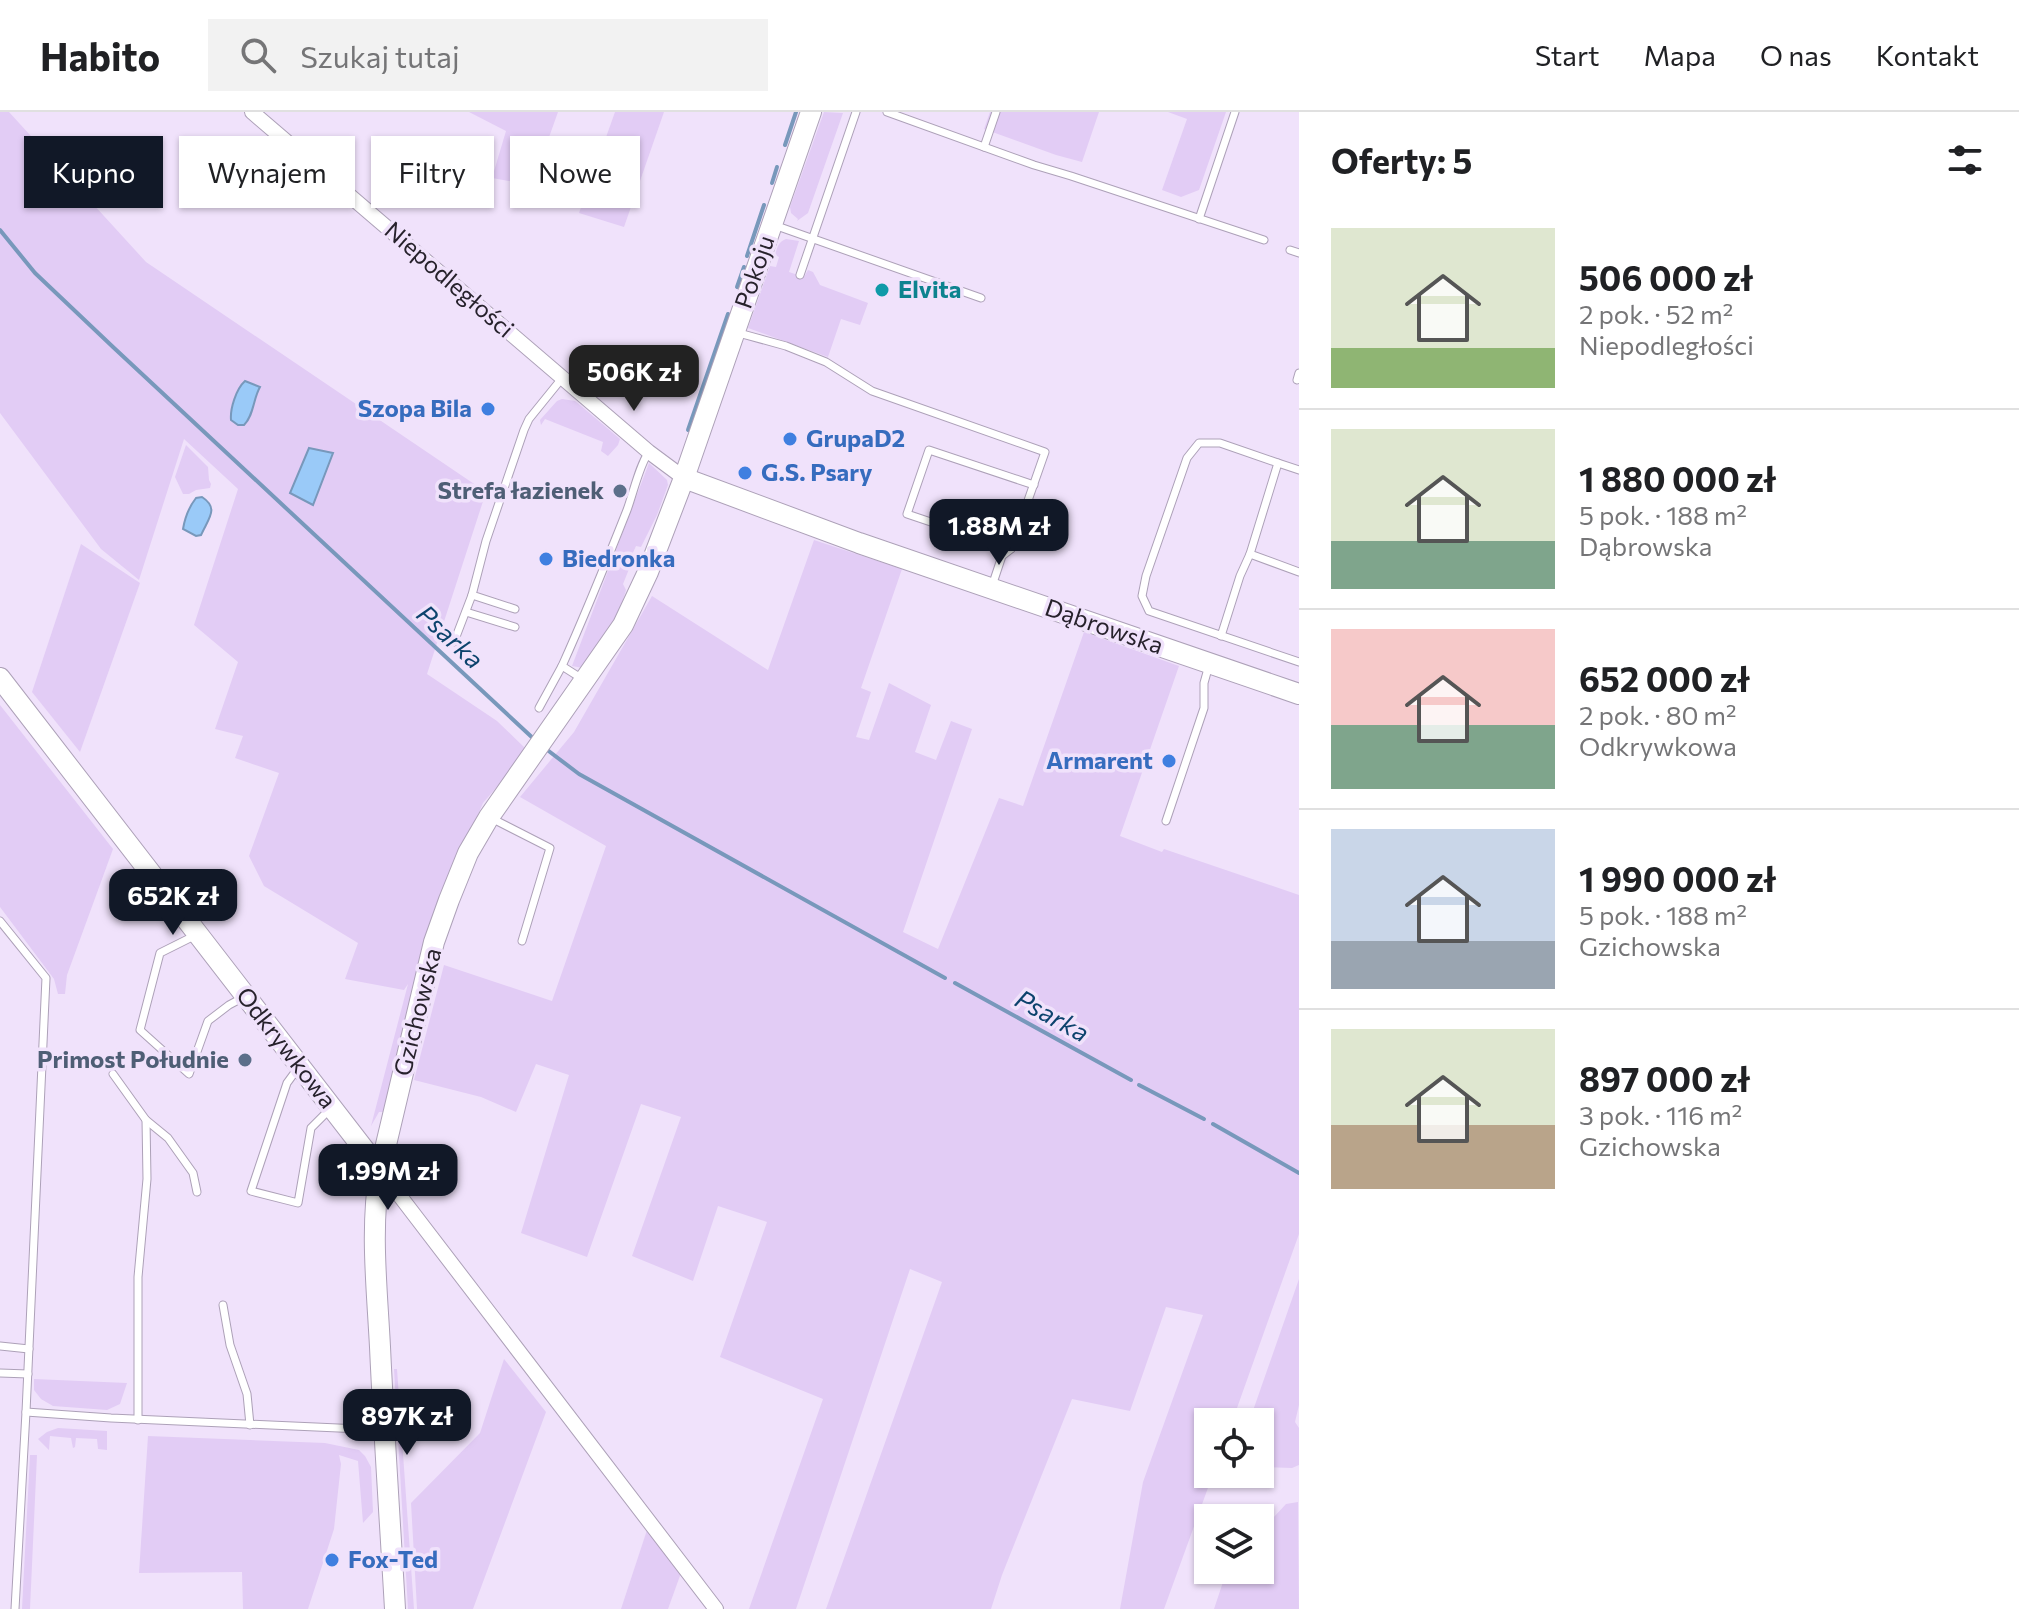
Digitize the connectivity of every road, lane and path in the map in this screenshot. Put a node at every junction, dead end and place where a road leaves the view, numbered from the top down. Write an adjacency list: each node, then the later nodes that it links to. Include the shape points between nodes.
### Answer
1 (252, 112): 17 (street, Niepodległości)
2 (811, 112): 9 (street, Pokoju)
3 (856, 112): 10 (lane)
4 (887, 112): 7 (lane)
5 (996, 112): 7 (lane)
6 (1235, 112): 8 (lane)
7 (984, 147): 8 (lane)
8 (1199, 219): 11 (lane)
9 (772, 224): 10 (lane); 16 (street, Pokoju)
10 (813, 238): 14 (lane); 15 (lane)
11 (1264, 240)
12 (1290, 250): 13 (lane)
13 (1299, 253)
14 (800, 275)
15 (981, 298)
16 (734, 332): 21 (street, Pokoju); 22 (lane, via 786,346 826,362 872,391 1045,452)
17 (563, 377): 18 (street, Niepodległości); 27 (lane, via 524,430)
18 (649, 452): 21 (street, Niepodległości); 35 (lane)
19 (1278, 463): 20 (lane); 24 (lane); 31 (lane, via 1220,443 1199,443 1187,458 1146,576 1142,596 1149,611)
20 (1299, 470)
21 (684, 478): 26 (street, Dąbrowska); 37 (street, Gzichowska, via 623,625)
22 (1034, 485): 23 (lane); 23 (lane, via 929,450 907,514)
23 (1011, 549): 26 (lane, via 1002,556)
24 (1250, 554): 25 (lane); 31 (lane)
25 (1299, 572)
26 (991, 588): 34 (street, Dąbrowska)
27 (472, 595): 28 (lane); 29 (lane)
28 (515, 609)
29 (466, 612): 30 (lane); 32 (lane)
30 (515, 627)
31 (1221, 636): 33 (lane)
32 (454, 642)
33 (1299, 662)
34 (1209, 663): 38 (street, Dąbrowska); 41 (lane, via 1204,708)
35 (562, 666): 37 (lane); 39 (lane)
36 (0, 678): 43 (street, Odkrywkowa)
37 (585, 680): 40 (street, Gzichowska)
38 (1299, 694)
39 (539, 708)
40 (489, 817): 44 (lane, via 550,848); 50 (street, Gzichowska, via 468,853 434,942)
41 (1166, 821)
42 (0, 921): 54 (lane, via 46,978)
43 (198, 934): 45 (street, Odkrywkowa); 45 (lane, via 160,953 140,1030 189,1074 208,1021)
44 (522, 941)
45 (246, 996): 46 (street, Odkrywkowa)
46 (300, 1066): 48 (street, Odkrywkowa); 48 (lane, via 287,1083 251,1191 298,1203 311,1128)
47 (113, 1074): 49 (lane)
48 (332, 1107): 50 (street, Odkrywkowa)
49 (146, 1120): 51 (lane, via 168,1138 193,1173); 58 (lane)
50 (380, 1170): 60 (street, Gzichowska, via 374,1240); 63 (street, Odkrywkowa)
51 (197, 1192)
52 (223, 1305): 59 (lane)
53 (0, 1346): 54 (lane)
54 (29, 1349): 56 (lane)
55 (0, 1373): 56 (lane)
56 (28, 1374): 57 (lane)
57 (26, 1412): 58 (lane); 61 (lane)
58 (138, 1420): 59 (lane)
59 (250, 1425): 60 (lane)
60 (383, 1430): 62 (street, Gzichowska)
61 (15, 1609)
62 (395, 1609)
63 (716, 1609)

